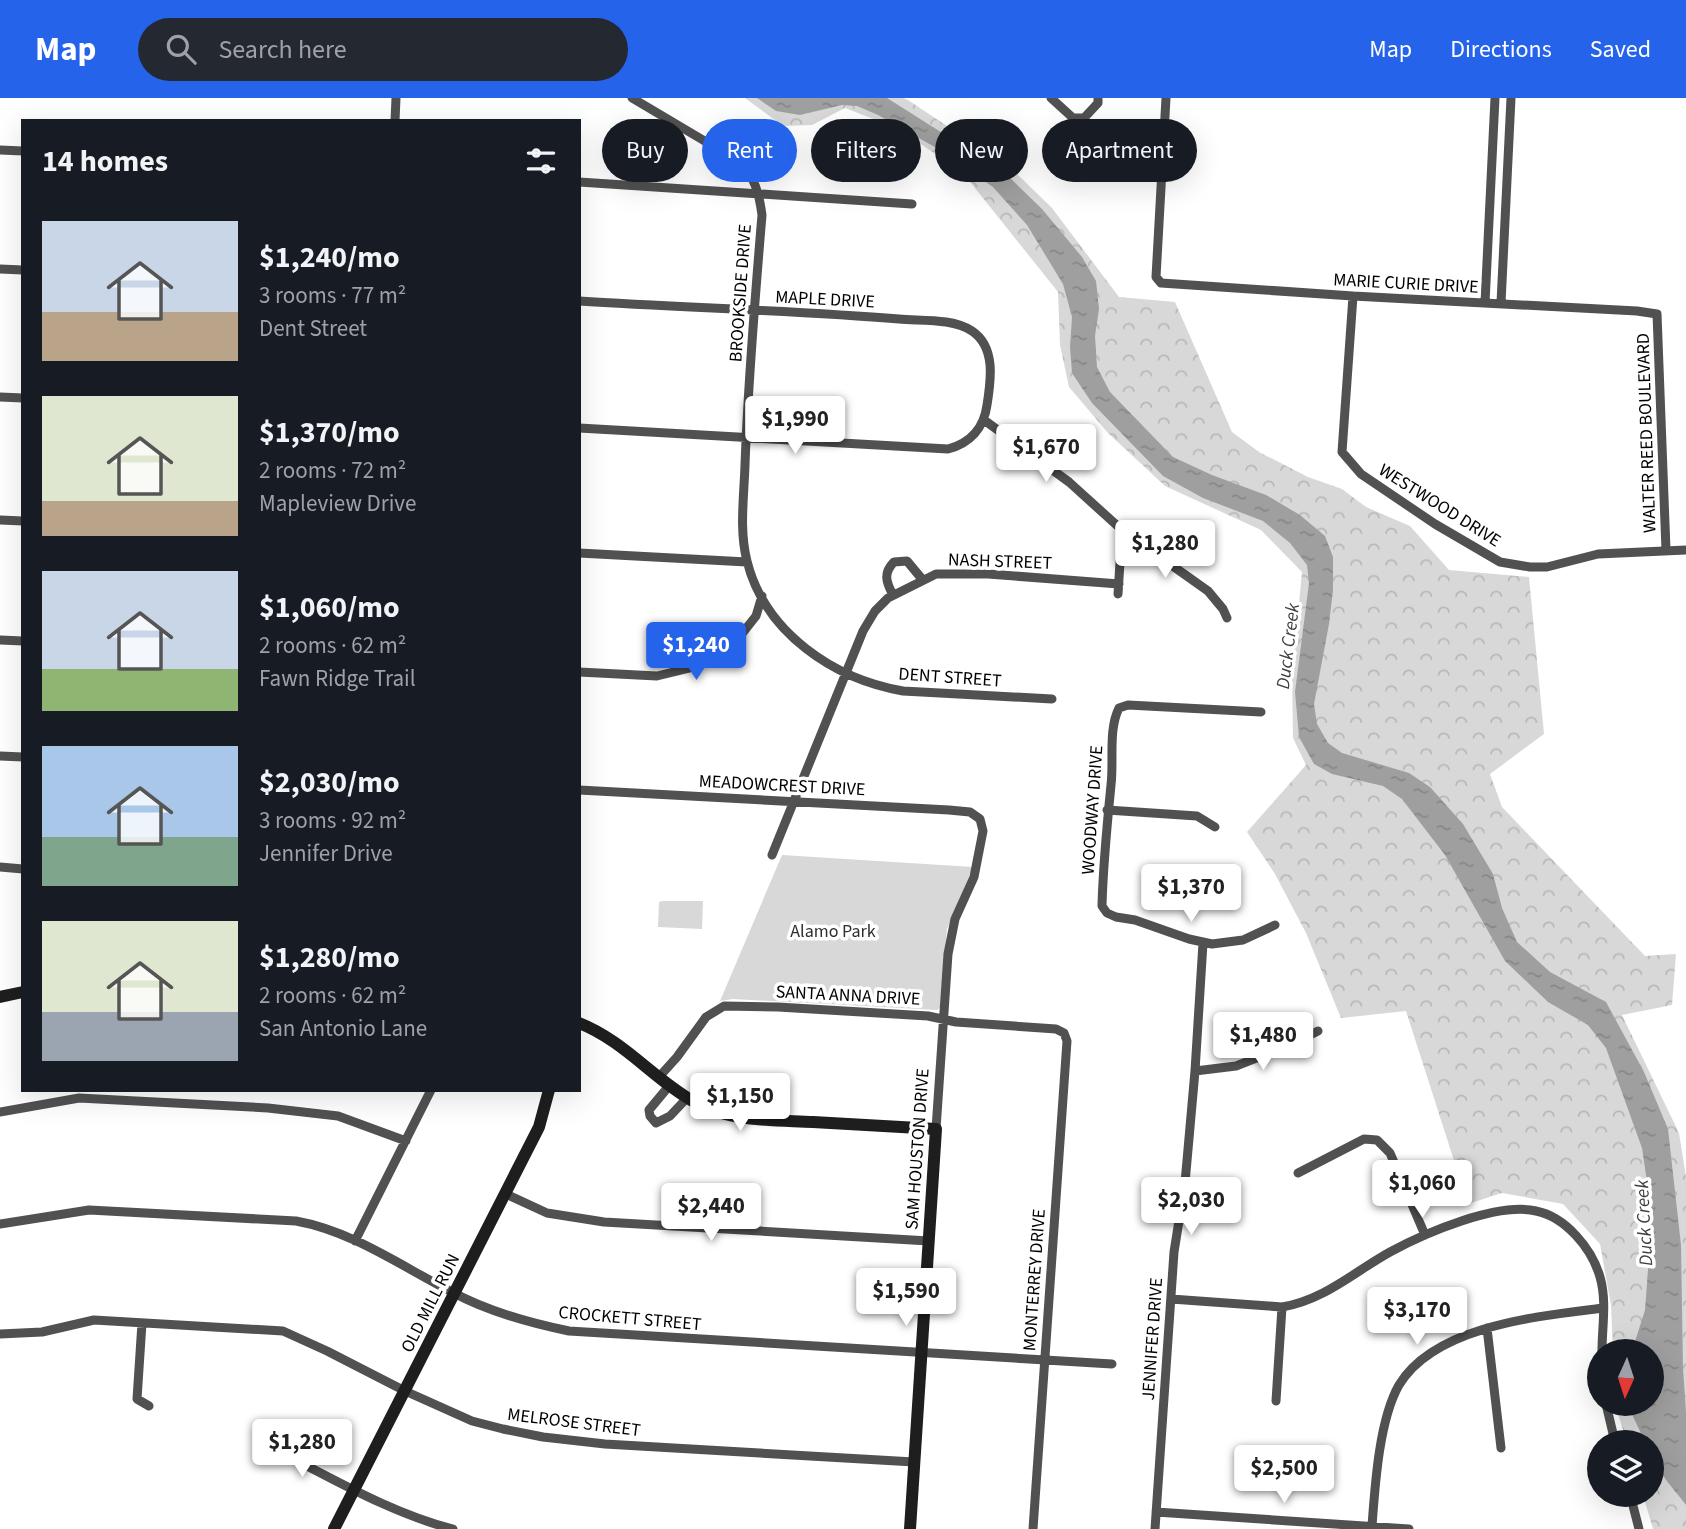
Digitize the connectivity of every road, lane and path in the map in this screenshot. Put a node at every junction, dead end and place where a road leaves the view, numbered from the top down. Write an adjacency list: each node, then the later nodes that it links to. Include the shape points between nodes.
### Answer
1 (396, 98): 8 (street)
2 (632, 98): 12 (street, BROOKSIDE DRIVE, via 740,162)
3 (1051, 98): 4 (street, via 1073,117 1084,118)
4 (1098, 98)
5 (1166, 98): 16 (street, MARIE CURIE DRIVE, via 1156,277 1161,283)
6 (1495, 98): 18 (street)
7 (1511, 98): 19 (street)
8 (395, 119)
9 (0, 150): 10 (street)
10 (21, 151)
11 (581, 182): 12 (street)
12 (759, 192): 13 (street); 20 (street, BROOKSIDE DRIVE, via 762,215)
13 (912, 204)
14 (0, 269): 15 (street)
15 (21, 270)
16 (1353, 296): 18 (street, MARIE CURIE DRIVE); 30 (street, WESTWOOD DRIVE, via 1342,452 1361,474 1500,562 1547,566 1598,554)
17 (581, 302): 20 (street, MAPLE DRIVE)
18 (1485, 303): 19 (street, MARIE CURIE DRIVE)
19 (1501, 303): 21 (street, MARIE CURIE DRIVE)
20 (755, 311): 24 (street, MAPLE DRIVE, via 960,324 973,331 989,354); 26 (street, BROOKSIDE DRIVE)
21 (1657, 314): 30 (street, WALTER REED BOULEVARD)
22 (0, 397): 23 (street)
23 (21, 398)
24 (984, 421): 26 (street, via 963,445 948,449); 29 (street, via 1069,482)
25 (581, 428): 26 (street)
26 (746, 438): 33 (street, BROOKSIDE DRIVE, via 743,536)
27 (0, 520): 28 (street)
28 (21, 521)
29 (1122, 530): 35 (street); 39 (street, via 1208,591)
30 (1666, 550): 31 (street, WESTWOOD DRIVE)
31 (1686, 550)
32 (581, 553): 33 (street)
33 (747, 562): 38 (street, BROOKSIDE DRIVE)
34 (922, 579): 35 (street, NASH STREET, via 936,574 988,575); 37 (street, NASH STREET); 37 (street, via 907,561 894,562 886,576)
35 (1119, 584): 36 (street)
36 (1118, 594)
37 (893, 595): 43 (street, NASH STREET, via 863,631)
38 (762, 596): 42 (street, via 756,616 737,639 694,667 657,676); 43 (street, DENT STREET, via 803,648)
39 (1227, 618)
40 (0, 640): 41 (street)
41 (21, 641)
42 (581, 672)
43 (846, 673): 44 (street, DENT STREET, via 903,691); 49 (street)
44 (1052, 699)
45 (1261, 712): 50 (street, WOODWAY DRIVE, via 1119,708)
46 (0, 756): 47 (street)
47 (21, 757)
48 (581, 790): 49 (street, MEADOWCREST DRIVE)
49 (794, 802): 51 (street, MEADOWCREST DRIVE, via 949,810 970,812); 53 (street)
50 (1107, 810): 52 (street, via 1197,817); 57 (street, WOODWAY DRIVE, via 1102,906 1107,913)
51 (980, 819): 60 (street, SAM HOUSTON DRIVE, via 983,831 974,877 955,919 948,954)
52 (1215, 827)
53 (772, 855)
54 (0, 867): 55 (street)
55 (21, 869)
56 (1275, 925): 57 (street, via 1243,940)
57 (1203, 943): 64 (street, JENNIFER DRIVE)
58 (21, 992): 59 (street)
59 (0, 996)
60 (943, 1018): 63 (street, SANTA ANNA DRIVE); 65 (street, SANTA ANNA DRIVE, via 724,1006 706,1017); 70 (street, SAM HOUSTON DRIVE)
61 (581, 1024): 65 (street, via 624,1048)
62 (1318, 1031): 64 (street, via 1236,1066)
63 (1064, 1033): 87 (street, MONTERREY DRIVE)
64 (1195, 1071): 79 (street, JENNIFER DRIVE)
65 (664, 1081): 68 (street); 68 (street, SANTA ANNA DRIVE, via 649,1110 656,1123)
66 (430, 1092): 71 (street)
67 (549, 1092): 73 (street, OLD MILL RUN, via 540,1127)
68 (687, 1098): 70 (street, via 723,1114 754,1118)
69 (0, 1112): 71 (street, via 79,1098 281,1109 338,1116)
70 (936, 1129): 77 (street, SAM HOUSTON DRIVE)
71 (406, 1141): 76 (street)
72 (1297, 1173): 75 (street, via 1364,1139 1377,1140 1390,1153)
73 (506, 1194): 77 (street, via 547,1213 604,1222); 78 (street, OLD MILL RUN)
74 (0, 1224): 76 (street, CROCKETT STREET, via 89,1210 296,1221)
75 (1425, 1235): 80 (street, via 1315,1298); 81 (street, via 1507,1210 1544,1213 1574,1234 1591,1254 1600,1278)
76 (355, 1241): 78 (street, CROCKETT STREET)
77 (929, 1241): 86 (street, SAM HOUSTON DRIVE)
78 (455, 1294): 86 (street, CROCKETT STREET, via 569,1331); 89 (street, OLD MILL RUN)
79 (1171, 1300): 80 (street); 97 (street, JENNIFER DRIVE)
80 (1282, 1307): 90 (street)
81 (1603, 1308): 83 (street); 85 (street)
82 (142, 1323): 84 (street, MELROSE STREET, via 94,1320 42,1332); 89 (street, MELROSE STREET, via 284,1331); 91 (street, via 137,1399)
83 (1487, 1328): 93 (street); 98 (street, via 1445,1346 1412,1369 1399,1386 1376,1473)
84 (0, 1334)
85 (1602, 1339)
86 (921, 1352): 87 (street, CROCKETT STREET); 94 (street, SAM HOUSTON DRIVE)
87 (1044, 1359): 88 (street, CROCKETT STREET); 102 (street, MONTERREY DRIVE)
88 (1112, 1364)
89 (405, 1391): 94 (street, MELROSE STREET, via 472,1421 543,1437); 95 (street, OLD MILL RUN)
90 (1276, 1401)
91 (149, 1406)
92 (262, 1443): 95 (street)
93 (1501, 1448)
94 (914, 1462): 101 (street, SAM HOUSTON DRIVE)
95 (354, 1489): 99 (street, OLD MILL RUN); 100 (street)
96 (1633, 1507): 105 (street)
97 (1156, 1512): 98 (street); 103 (street, JENNIFER DRIVE)
98 (1372, 1526): 104 (street)
99 (334, 1529)
100 (453, 1529)
101 (909, 1529)
102 (1033, 1529)
103 (1155, 1529)
104 (1409, 1529)
105 (1639, 1529)

